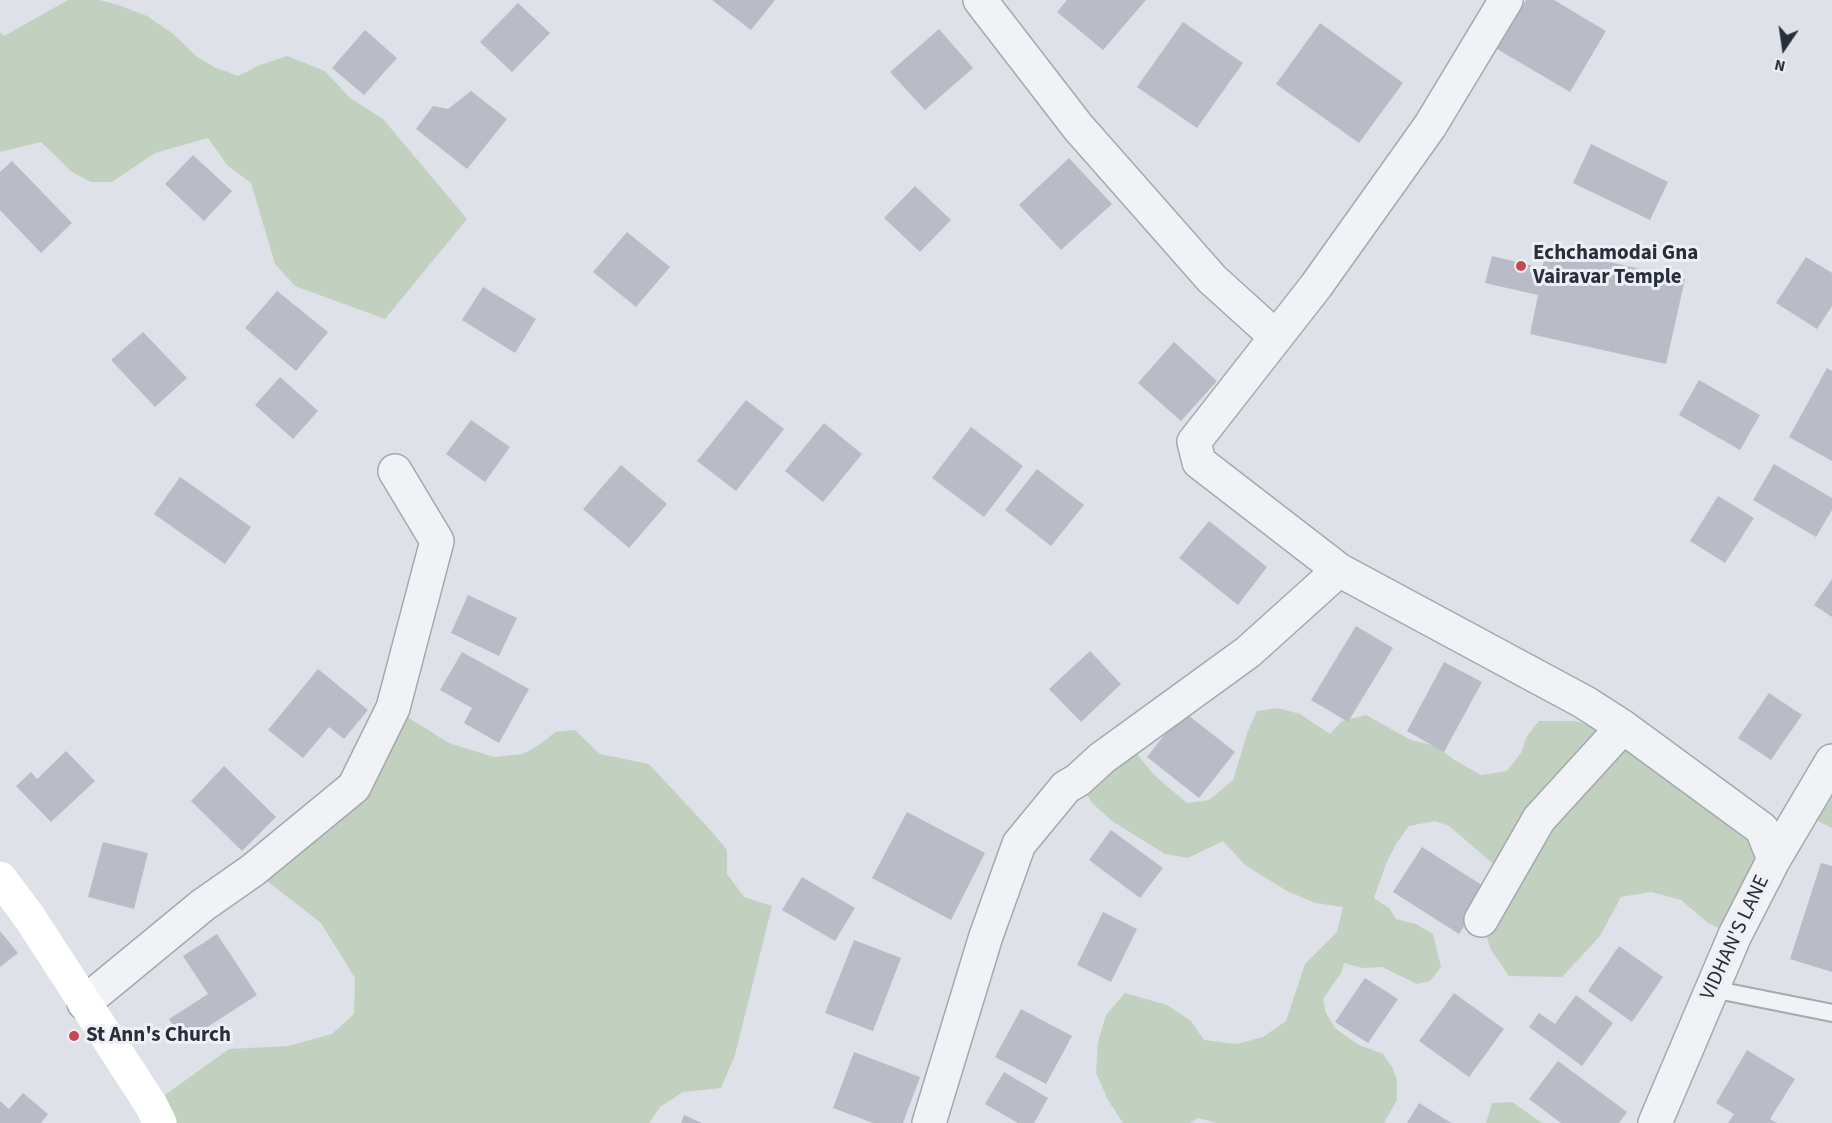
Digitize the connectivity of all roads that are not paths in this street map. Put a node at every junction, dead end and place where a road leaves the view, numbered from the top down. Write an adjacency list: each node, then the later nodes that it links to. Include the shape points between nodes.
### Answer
1 (980, 0): 3 (street, via 1078,127 1212,279)
2 (1506, 0): 3 (street, via 1430,126)
3 (1276, 337): 5 (street, via 1194,442 1199,462)
4 (395, 471): 12 (street, via 437,541 393,708 354,787)
5 (1339, 570): 6 (street, via 1584,702); 15 (street, via 1248,652 1065,787 1020,844 986,936)
6 (1623, 727): 8 (street, via 1762,830); 10 (street, via 1539,819)
7 (1832, 761): 8 (street, VIDHAN'S LANE)
8 (1774, 859): 11 (street, VIDHAN'S LANE)
9 (0, 878): 12 (main road)
10 (1481, 920)
11 (1712, 988): 13 (lane); 16 (street, VIDHAN'S LANE)
12 (84, 1004): 14 (main road)
13 (1832, 1013)
14 (160, 1123)
15 (929, 1123)
16 (1654, 1123)

